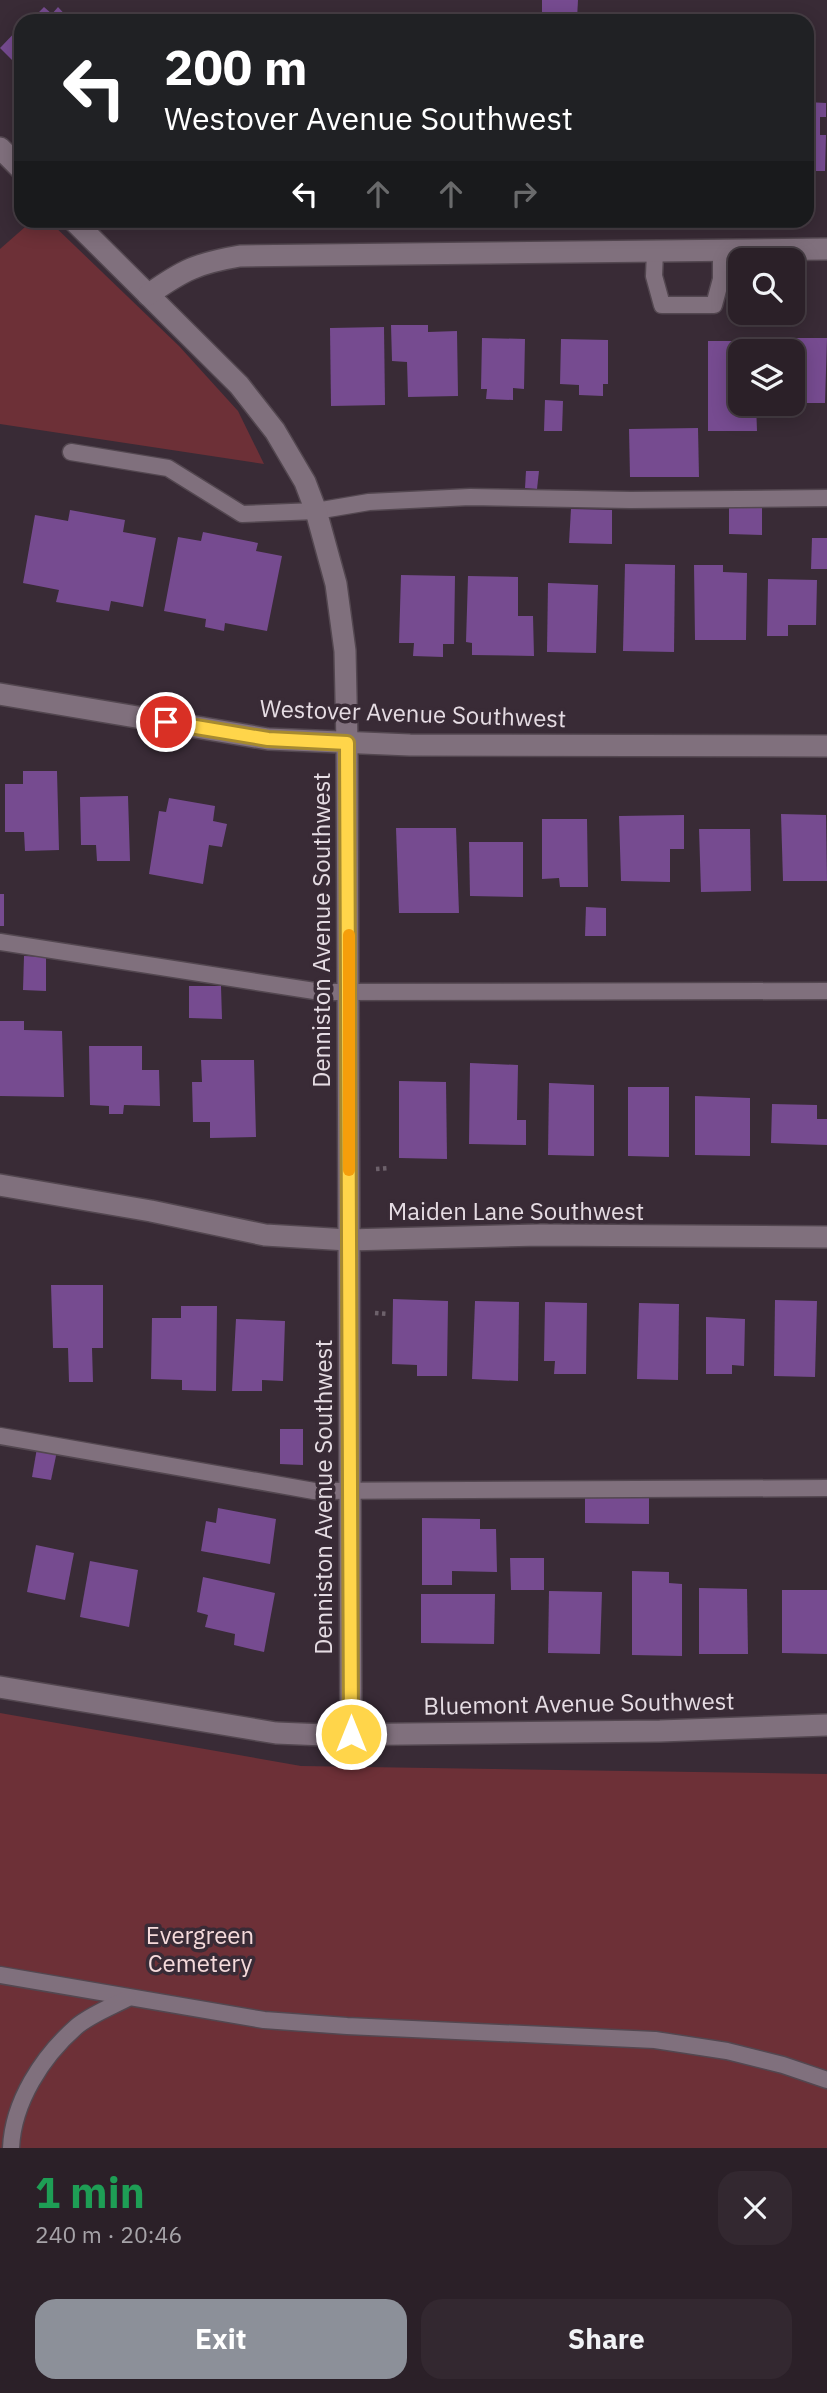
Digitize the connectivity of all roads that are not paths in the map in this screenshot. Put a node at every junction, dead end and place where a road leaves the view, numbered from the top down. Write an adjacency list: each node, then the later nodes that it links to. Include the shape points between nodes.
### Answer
1 (0, 148): 2 (street)
2 (14, 162)
3 (81, 228): 7 (street, Denniston Avenue Southwest)
4 (827, 249): 5 (street)
5 (721, 250): 6 (street); 6 (lane, via 714,305 662,305 654,276)
6 (655, 251): 7 (street, via 240,256 207,262 176,275)
7 (148, 296): 10 (street, Denniston Avenue Southwest, via 239,385 268,422 305,482)
8 (71, 452): 10 (lane, via 168,468 242,514)
9 (827, 498): 10 (lane, via 470,497 369,502)
10 (316, 511): 12 (street, Denniston Avenue Southwest, via 336,584 345,651)
11 (0, 694): 12 (street, Westover Avenue Southwest, via 268,739)
12 (347, 743): 13 (street, Westover Avenue Southwest); 16 (street, Denniston Avenue Southwest)
13 (827, 746)
14 (0, 942): 16 (lane)
15 (827, 991): 16 (lane)
16 (349, 993): 19 (street, Denniston Avenue Southwest)
17 (0, 1185): 19 (street, Maiden Lane Southwest, via 265,1235)
18 (827, 1237): 19 (street, Maiden Lane Southwest)
19 (348, 1240): 22 (street, Denniston Avenue Southwest)
20 (0, 1436): 22 (lane, via 314,1491)
21 (827, 1488): 22 (lane)
22 (351, 1492): 25 (street, Denniston Avenue Southwest)
23 (0, 1687): 25 (street, Bluemont Avenue Southwest, via 276,1733)
24 (827, 1725): 25 (street, Bluemont Avenue Southwest)
25 (351, 1734)
26 (0, 1975): 27 (lane)
27 (128, 1998): 28 (lane, via 264,2020 655,2040 727,2051); 29 (lane, via 78,2026 35,2073 21,2104)
28 (827, 2080)
29 (11, 2148)

